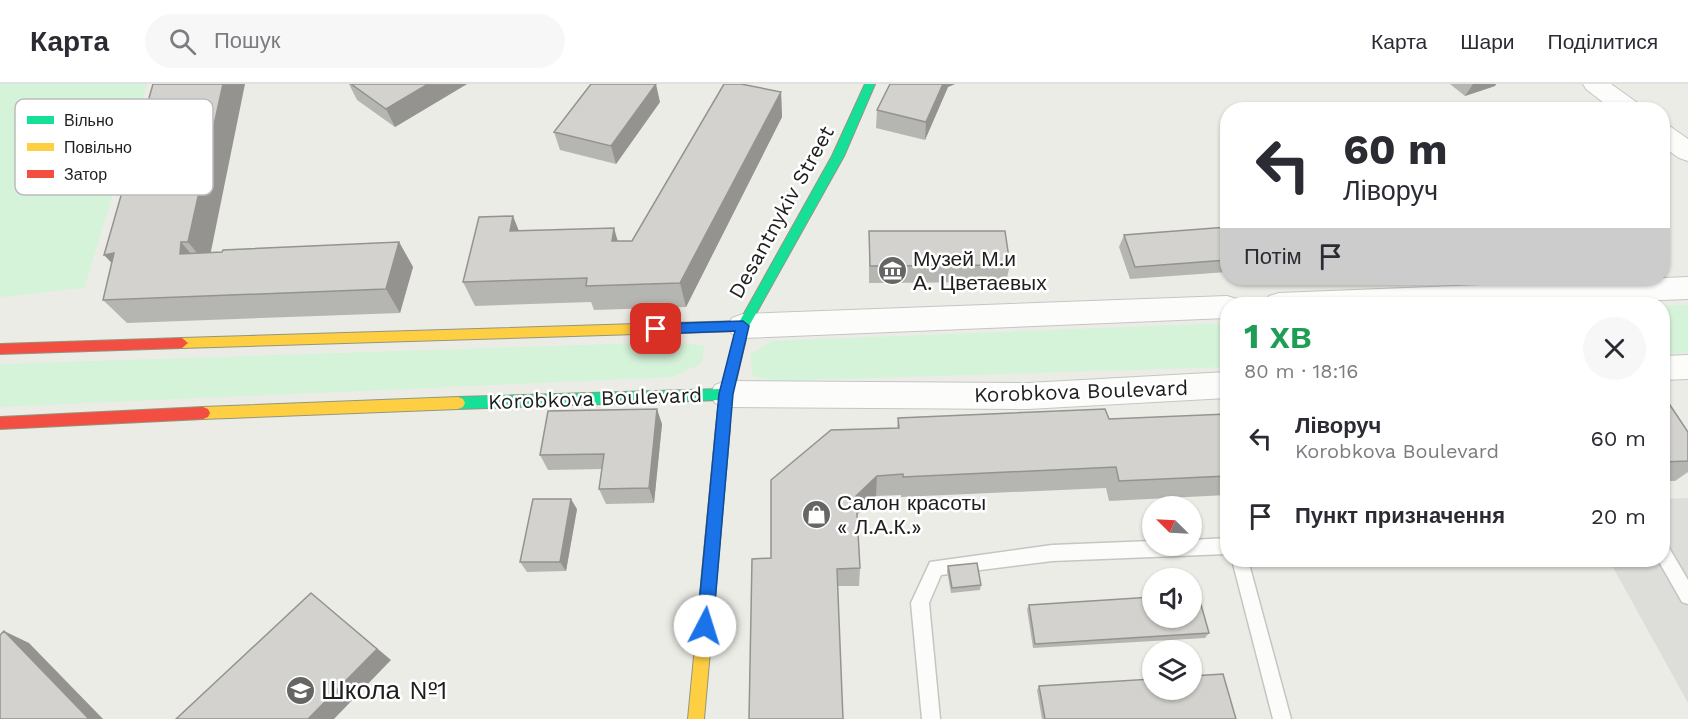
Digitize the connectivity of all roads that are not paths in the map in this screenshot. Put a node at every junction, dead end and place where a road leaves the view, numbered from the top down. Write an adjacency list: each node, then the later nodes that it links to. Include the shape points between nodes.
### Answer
1 (870, 84): 9 (main road, Desantnykiv Street, via 838,156)
2 (1595, 84): 3 (street)
3 (1619, 102)
4 (1670, 139): 5 (street)
5 (1688, 152)
6 (1688, 288): 7 (street)
7 (1458, 297)
8 (1220, 307): 9 (street)
9 (743, 326): 10 (main road); 14 (main road, Desantnykiv Street)
10 (0, 349)
11 (1688, 367): 12 (street)
12 (1670, 368)
13 (1220, 385): 14 (street, Korobkova Boulevard, via 1029,396)
14 (726, 394): 15 (main road, Korobkova Boulevard); 20 (main road, Desantnykiv Street)
15 (0, 423)
16 (1220, 546): 21 (lane, via 1052,553 936,568 920,603)
17 (1670, 565): 19 (lane)
18 (1242, 567): 22 (lane)
19 (1688, 596)
20 (696, 719)
21 (931, 719)
22 (1282, 719)

